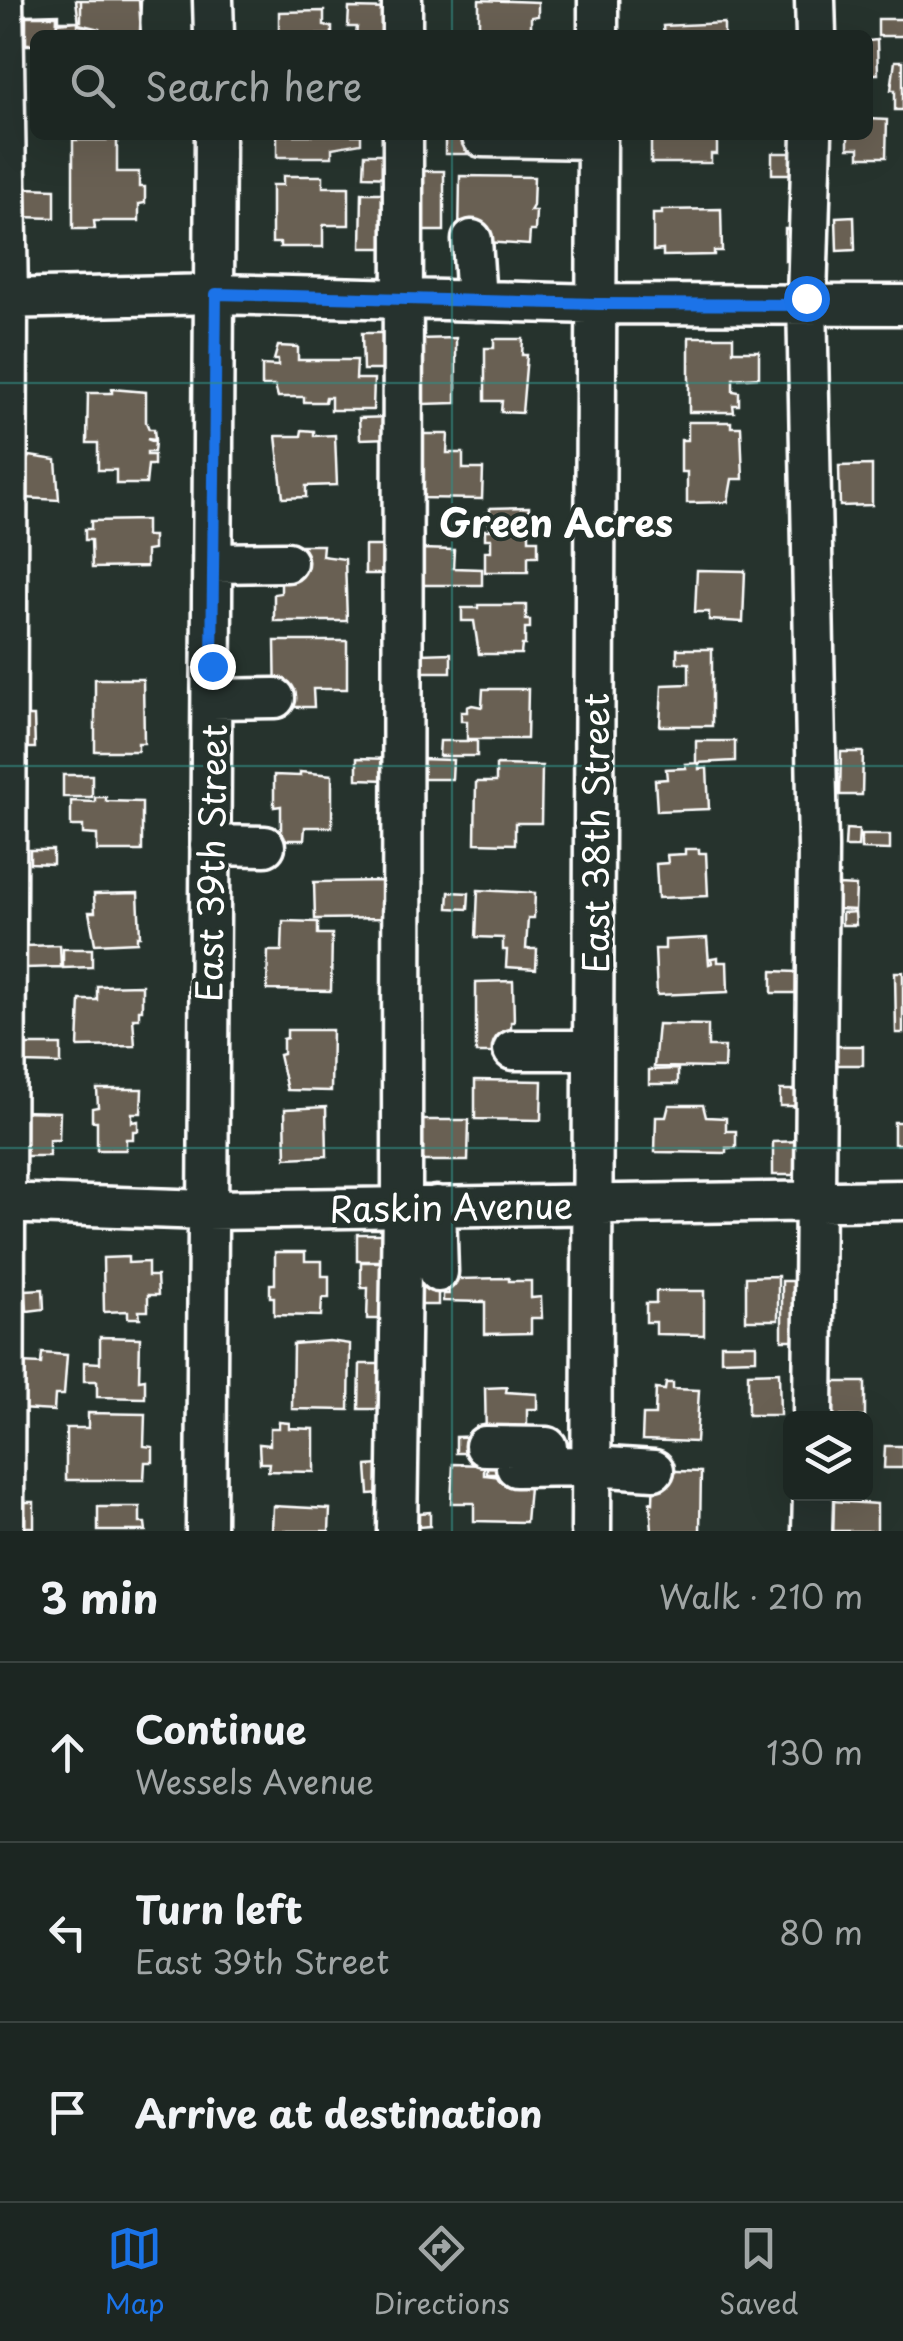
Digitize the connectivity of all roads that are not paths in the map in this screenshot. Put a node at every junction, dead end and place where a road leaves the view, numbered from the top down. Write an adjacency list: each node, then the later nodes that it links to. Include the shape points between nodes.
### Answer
1 (3, 0): 16 (street)
2 (214, 0): 6 (street)
3 (402, 0): 7 (street)
4 (598, 0): 8 (street)
5 (815, 0): 9 (street)
6 (214, 30)
7 (402, 30)
8 (598, 30)
9 (816, 30)
10 (215, 140): 15 (street, East 39th Street)
11 (403, 140): 17 (street)
12 (597, 140): 18 (street, East 38th Street)
13 (812, 140): 19 (street)
14 (472, 240): 21 (street)
15 (216, 294): 16 (street); 17 (street); 23 (street, East 39th Street)
16 (4, 299): 32 (street)
17 (404, 299): 21 (street); 34 (street, via 401,626)
18 (597, 304): 19 (street); 21 (street); 29 (street, East 38th Street)
19 (808, 305): 20 (street); 31 (street, via 818,848)
20 (903, 305)
21 (488, 314)
22 (288, 562): 23 (street)
23 (214, 563): 25 (street, East 39th Street)
24 (276, 698): 25 (street)
25 (212, 699): 26 (street, East 39th Street)
26 (210, 845): 27 (street); 35 (street, East 39th Street)
27 (265, 846)
28 (512, 1050): 29 (street)
29 (593, 1050): 33 (street, East 38th Street)
30 (903, 1200): 31 (street, Raskin Avenue)
31 (816, 1201): 33 (street, Raskin Avenue); 37 (street)
32 (2, 1203): 35 (street, Raskin Avenue); 42 (street)
33 (592, 1203): 34 (street, Raskin Avenue); 39 (street, East 38th Street)
34 (419, 1206): 35 (street, Raskin Avenue); 36 (street); 44 (street)
35 (206, 1210): 43 (street, East 39th Street)
36 (438, 1272)
37 (814, 1411)
38 (500, 1457): 39 (street)
39 (591, 1457): 40 (street); 45 (street, East 38th Street)
40 (654, 1470)
41 (813, 1501): 46 (street)
42 (4, 1531)
43 (206, 1531)
44 (396, 1531)
45 (591, 1531)
46 (812, 1531)

